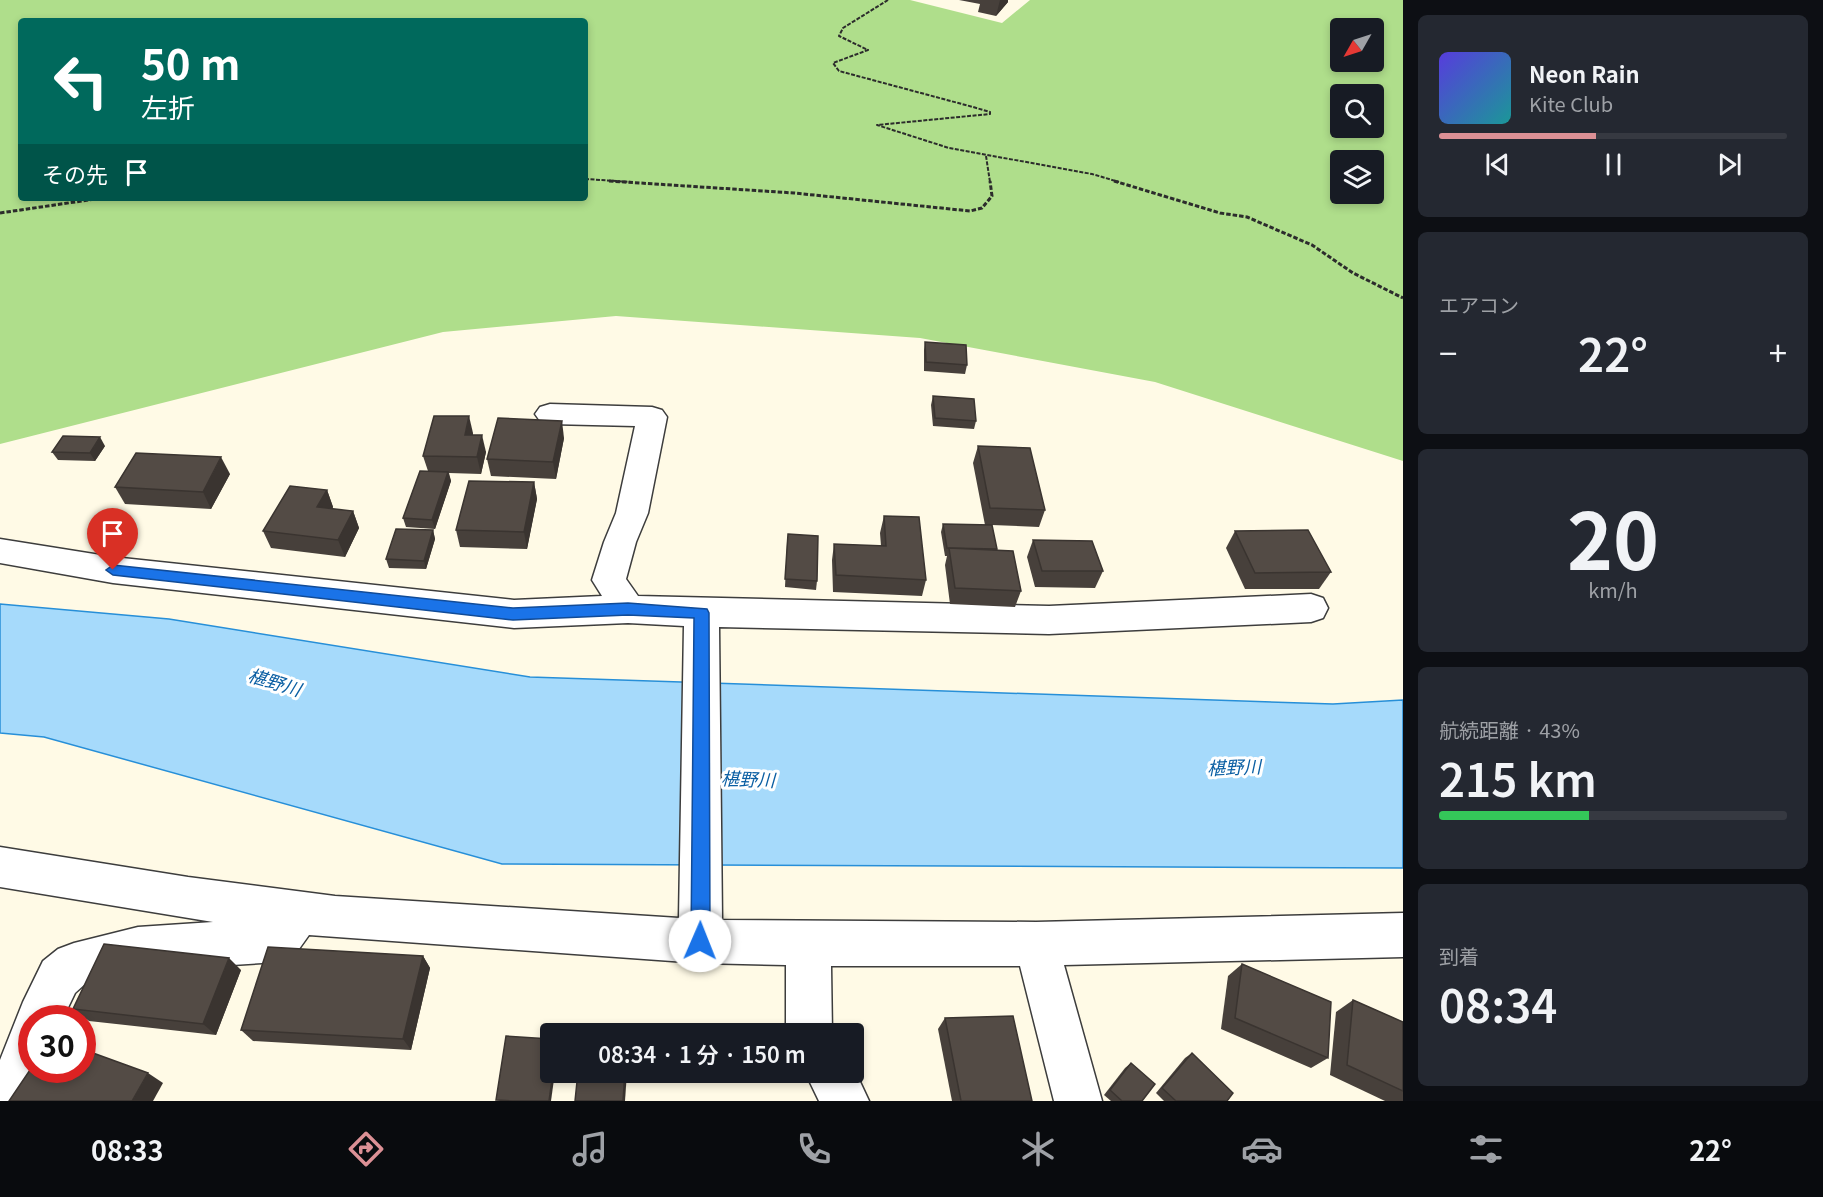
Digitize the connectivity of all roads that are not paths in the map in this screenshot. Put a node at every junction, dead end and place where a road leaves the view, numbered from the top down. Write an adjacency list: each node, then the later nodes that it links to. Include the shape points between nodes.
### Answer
1 (550, 414): 4 (street, via 652,417 632,513 609,580)
2 (0, 551): 4 (street, via 113,570 513,614)
3 (1311, 608): 5 (street, via 1049,620)
4 (628, 609): 5 (street)
5 (701, 620): 8 (street)
6 (0, 867): 7 (street)
7 (299, 912): 8 (street, via 335,917); 12 (street, via 278,940 138,949 74,965 59,977)
8 (701, 924): 10 (street)
9 (1403, 935): 11 (street)
10 (808, 944): 11 (street); 13 (street)
11 (1036, 944): 18 (street)
12 (45, 1005)
13 (809, 1023)
14 (18, 1075): 16 (street)
15 (835, 1083): 17 (street)
16 (8, 1101)
17 (845, 1101)
18 (1078, 1101)

